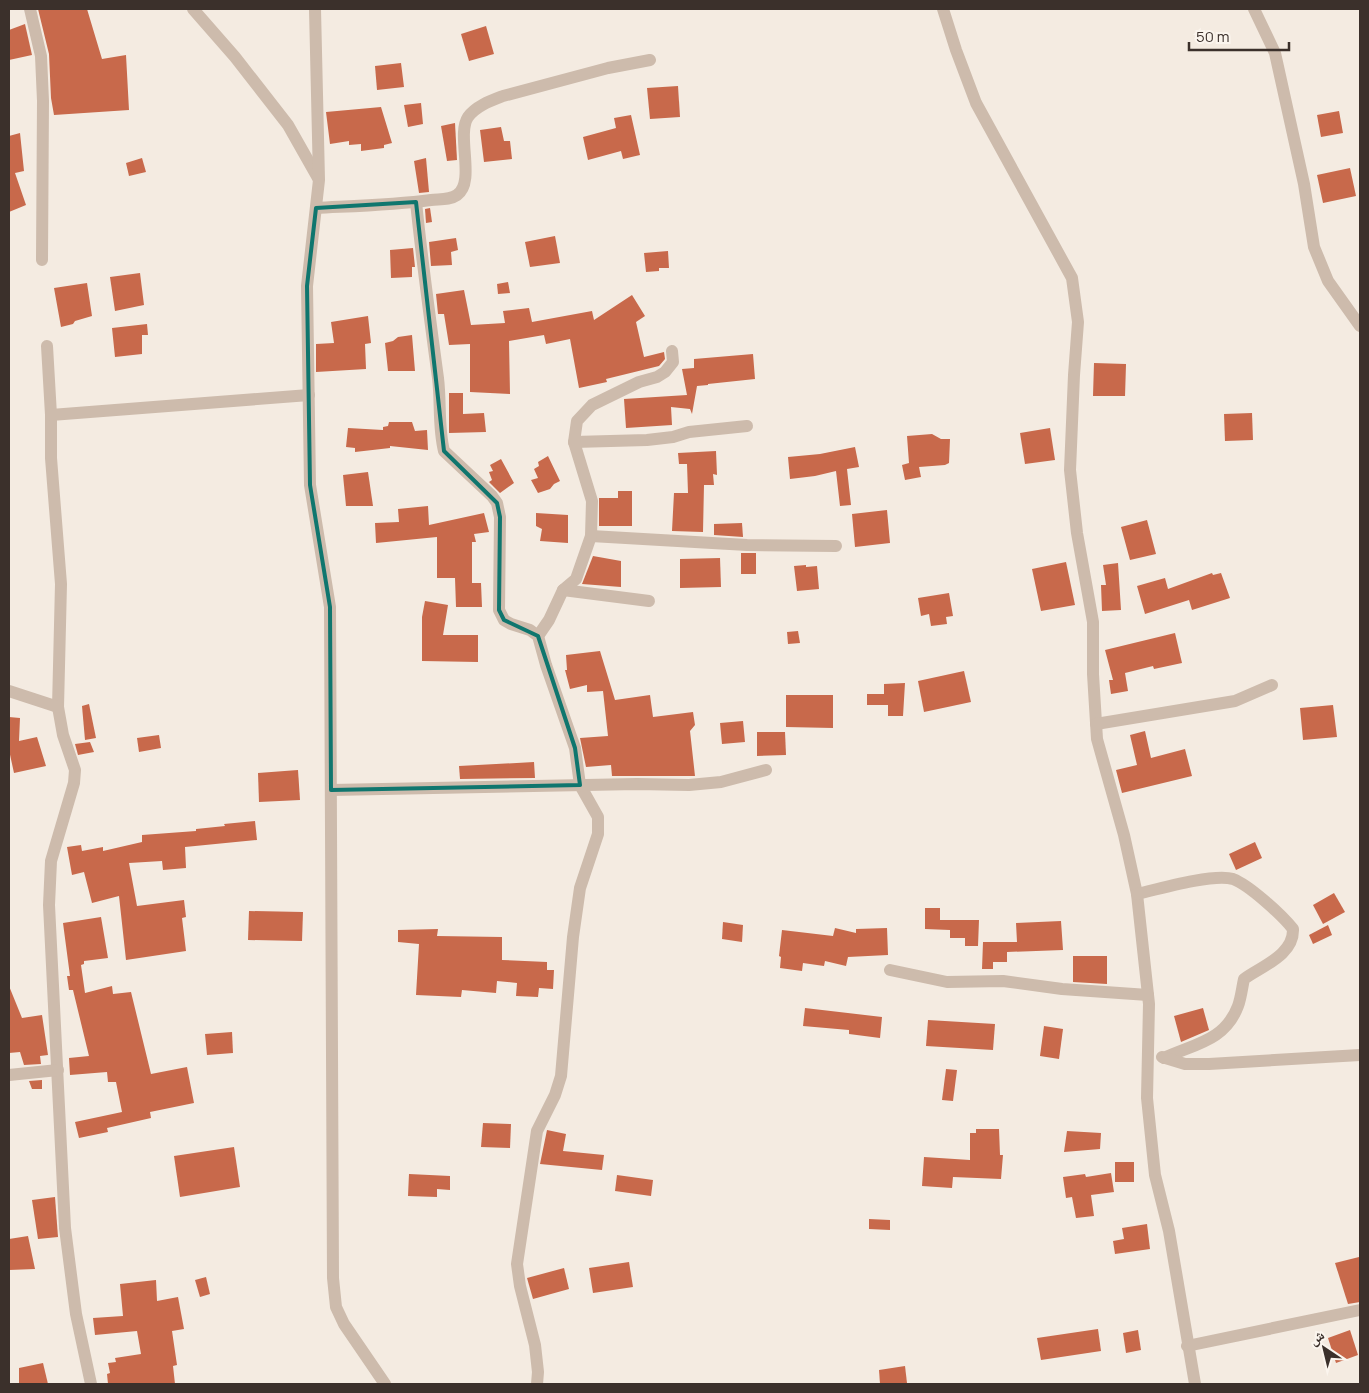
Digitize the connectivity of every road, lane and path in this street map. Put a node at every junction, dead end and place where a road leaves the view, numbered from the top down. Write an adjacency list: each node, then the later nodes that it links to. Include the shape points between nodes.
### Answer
1 (30, 9): 10 (street, via 41,56)
2 (193, 9): 7 (street, via 288,125)
3 (315, 9): 7 (street)
4 (943, 9): 26 (street, via 976,103 1072,278 1078,322 1070,470 1077,533 1093,622)
5 (1254, 9): 11 (street, via 1275,53 1304,184 1314,247 1328,281)
6 (650, 60): 8 (street, via 569,78 487,102 466,119 464,185 459,194)
7 (319, 180): 9 (street)
8 (416, 202): 9 (street); 22 (street, via 438,380 441,441 444,451 497,503 500,517 499,610 504,620)
9 (316, 208): 14 (street, via 307,286)
10 (42, 260)
11 (1360, 326)
12 (47, 346): 15 (street)
13 (672, 351): 17 (street, via 673,362 665,372 592,405 577,421)
14 (309, 395): 15 (street); 29 (street, via 310,484 330,607)
15 (51, 415): 25 (street, via 51,458 61,584)
16 (747, 426): 17 (street, via 647,440)
17 (574, 442): 18 (street, via 592,501)
18 (591, 536): 19 (street, via 747,545); 20 (street, via 576,579)
19 (836, 546)
20 (563, 590): 21 (street); 22 (street)
21 (649, 600)
22 (538, 636): 28 (street, via 575,748)
23 (1272, 685): 26 (street, via 1235,701)
24 (9, 691): 25 (street)
25 (58, 707): 36 (street, via 75,770 51,861)
26 (1096, 724): 30 (street, via 1097,739)
27 (766, 770): 28 (street, via 721,782 689,785)
28 (580, 785): 29 (street); 42 (street, via 598,817 598,834 580,888 561,1076 537,1131 517,1264 535,1345)
29 (331, 790): 41 (street, via 333,1278 336,1307 344,1324)
30 (1137, 894): 32 (street); 35 (street, via 1183,883 1222,878 1234,880 1275,909 1293,929 1288,948 1244,979 1238,1006 1218,1034)
31 (890, 970): 32 (street, via 948,982 1004,981)
32 (1148, 995): 33 (street)
33 (1147, 1051): 35 (street); 39 (street, via 1147,1098 1155,1175 1169,1231)
34 (1360, 1055): 35 (street, via 1209,1064 1185,1064)
35 (1164, 1058)
36 (58, 1070): 37 (street); 40 (street, via 64,1228)
37 (9, 1075)
38 (1360, 1310): 39 (street)
39 (1187, 1346): 43 (street)
40 (90, 1384)
41 (384, 1384)
42 (537, 1384)
43 (1195, 1384)

